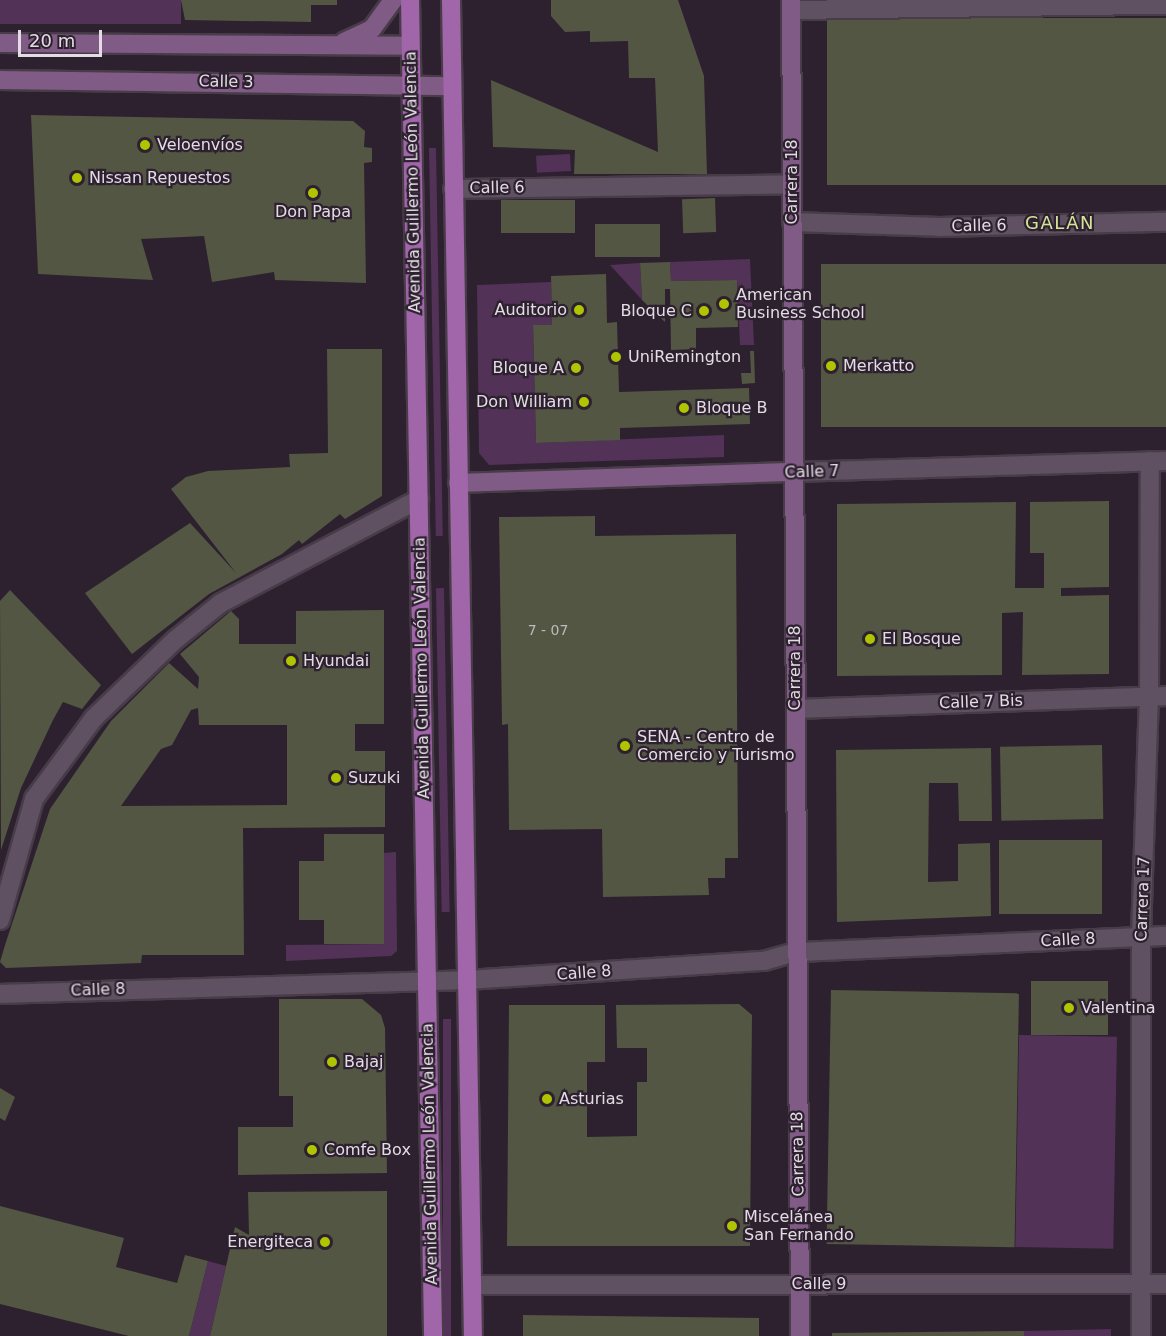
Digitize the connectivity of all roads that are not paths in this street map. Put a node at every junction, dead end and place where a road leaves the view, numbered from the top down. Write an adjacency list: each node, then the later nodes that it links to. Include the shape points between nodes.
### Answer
1 (393, 0): 8 (street, via 372,29 356,39)
2 (410, 0): 9 (main road, Avenida Guillermo León Valencia)
3 (451, 0): 12 (main road)
4 (997, 3): 5 (street); 6 (street)
5 (1166, 4)
6 (791, 5): 13 (street, Carrera 18)
7 (0, 43): 8 (street)
8 (330, 46): 9 (street)
9 (410, 46): 11 (main road, Avenida Guillermo León Valencia)
10 (0, 80): 11 (street, Calle 3)
11 (411, 86): 12 (street, Calle 3); 20 (main road, Avenida Guillermo León Valencia)
12 (452, 86): 14 (main road)
13 (792, 184): 14 (street, Calle 6); 15 (street, Carrera 18)
14 (453, 189): 19 (main road)
15 (792, 222): 16 (street, Calle 6, via 939,227); 18 (street, Carrera 18)
16 (1166, 222)
17 (1158, 461): 18 (street, Calle 7); 21 (street, Carrera 17)
18 (794, 472): 19 (street, Calle 7); 22 (street, Carrera 18)
19 (458, 483): 27 (main road)
20 (419, 499): 23 (street, via 221,603 175,640 94,718 34,799); 28 (main road, Avenida Guillermo León Valencia)
21 (1158, 696): 22 (street, Calle 7 Bis); 24 (street, Carrera 17)
22 (796, 709): 26 (street, Carrera 18)
23 (0, 920)
24 (1141, 936): 25 (street, Calle 8); 26 (street, Calle 8); 30 (street, Carrera 17)
25 (1166, 936)
26 (796, 952): 27 (street, Calle 8, via 765,962); 33 (street, Carrera 18)
27 (467, 980): 28 (street, Calle 8); 32 (main road)
28 (427, 981): 29 (street, Calle 8); 34 (main road, Avenida Guillermo León Valencia)
29 (0, 994)
30 (1141, 1284): 31 (street, Calle 9); 33 (street, Calle 9); 37 (street, Carrera 17)
31 (1166, 1284)
32 (472, 1285): 33 (street, Calle 9); 35 (main road)
33 (800, 1285): 36 (street, Carrera 18)
34 (433, 1336)
35 (473, 1336)
36 (800, 1336)
37 (1141, 1336)

